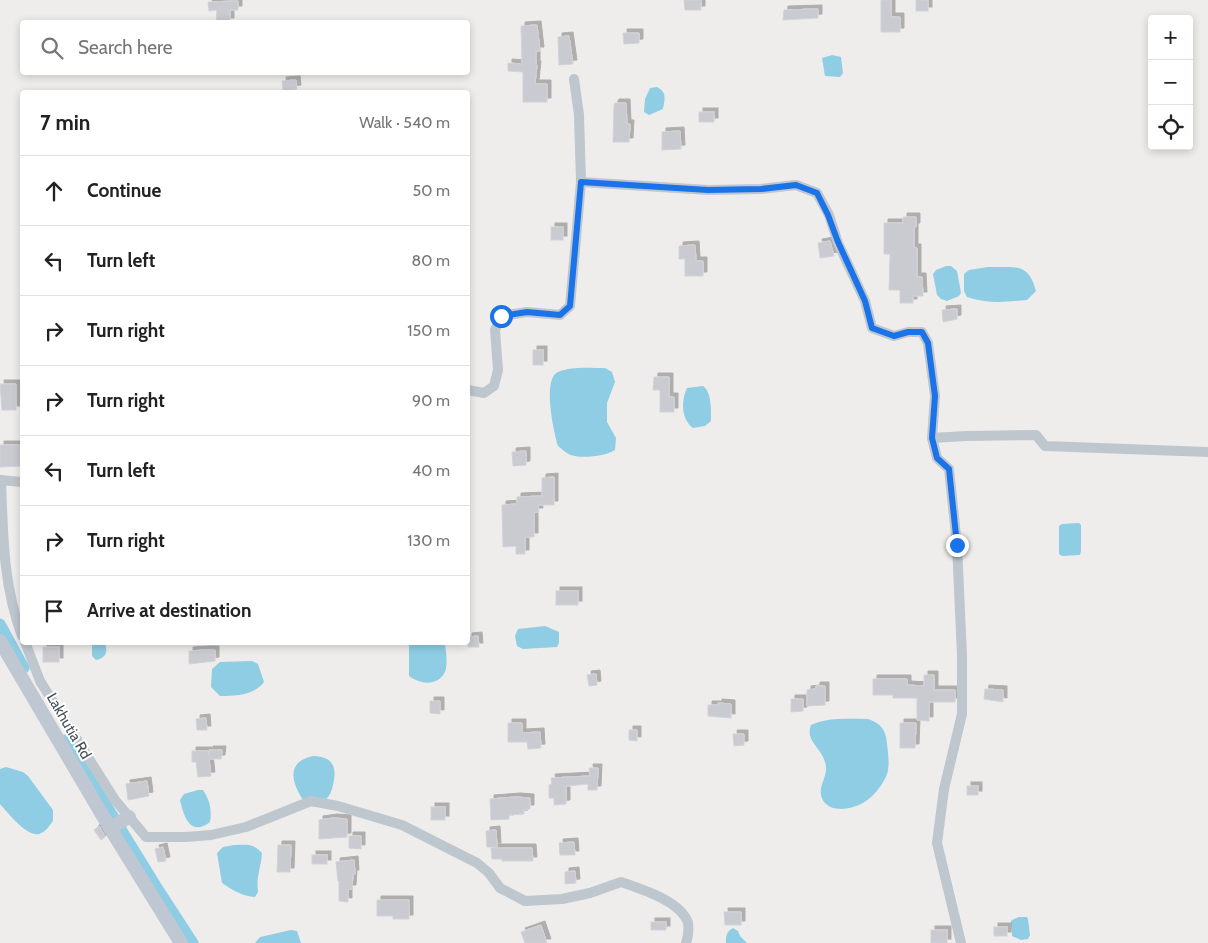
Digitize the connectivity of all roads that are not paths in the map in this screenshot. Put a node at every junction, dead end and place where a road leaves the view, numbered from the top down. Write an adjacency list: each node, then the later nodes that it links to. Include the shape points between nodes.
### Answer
1 (574, 79): 2 (street, via 579,115)
2 (581, 182): 3 (street, via 570,306 560,315 527,312 501,316 495,330 498,370 494,386 484,393); 4 (street, via 708,190 796,185 817,193 865,301 872,328 894,336 922,332 928,343 935,396)
3 (470, 390)
4 (932, 438): 5 (street, via 1036,435 1045,446); 15 (street, via 937,458 949,469 957,545 962,714 944,789 937,843)
5 (1208, 452)
6 (1, 480): 7 (street); 8 (street, via 7,586)
7 (20, 482)
8 (20, 631)
9 (0, 641): 12 (street, Lakhutia Rd)
10 (26, 645): 11 (street, via 40,681)
11 (129, 817): 12 (street); 14 (street, via 146,837 186,837 246,828 311,801 338,806 402,825 477,863 489,872 500,888 525,901 562,899 621,882 651,892 684,915 688,925)
12 (110, 828): 13 (street, Lakhutia Rd)
13 (181, 943)
14 (686, 943)
15 (961, 943)

